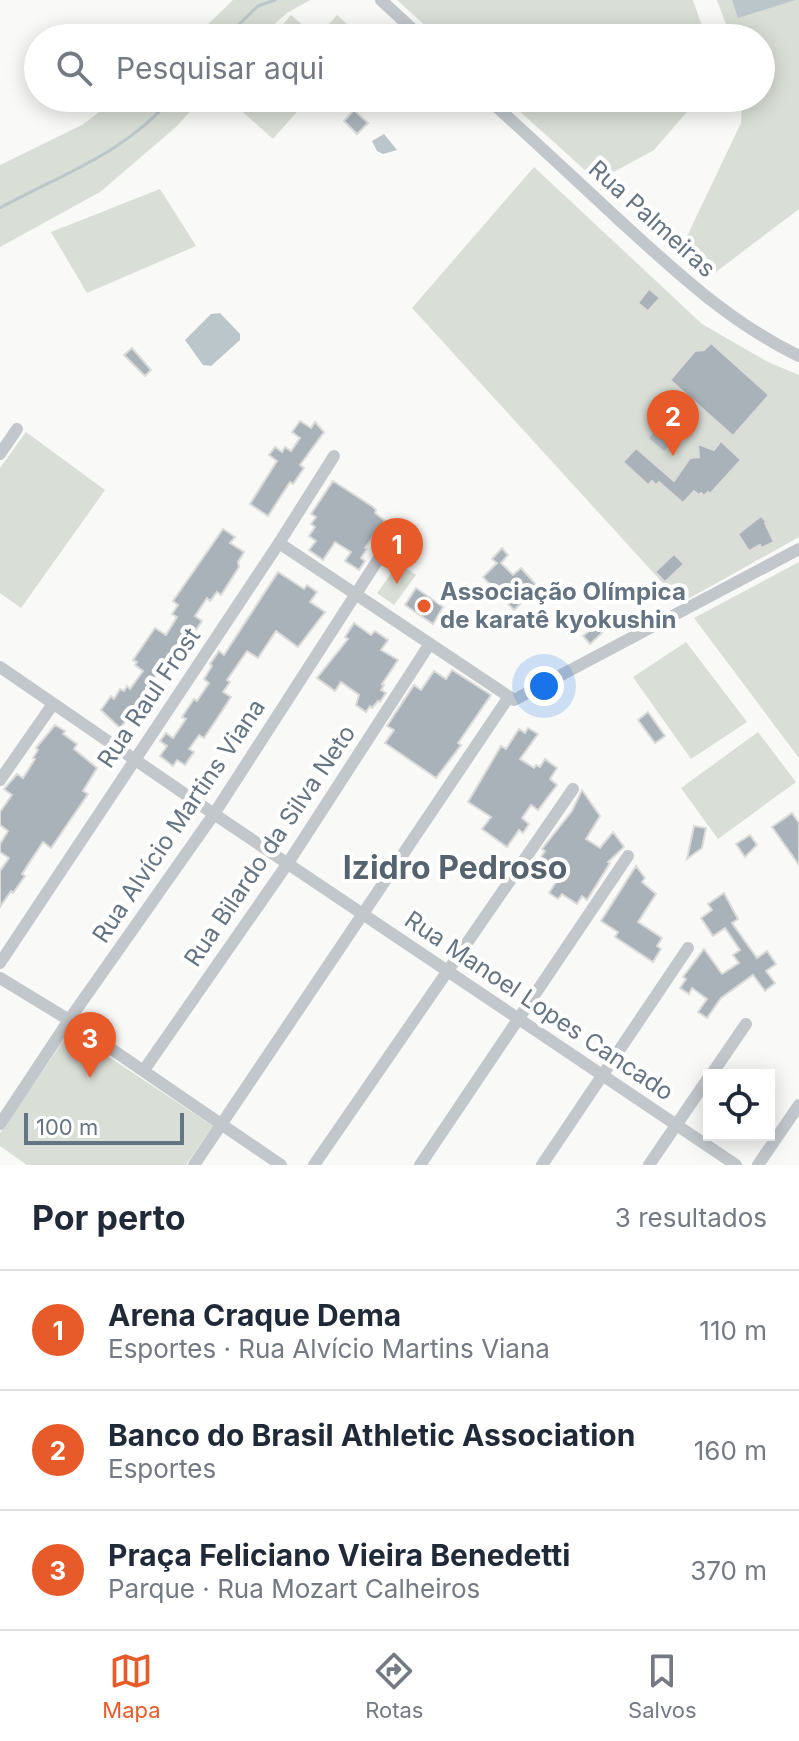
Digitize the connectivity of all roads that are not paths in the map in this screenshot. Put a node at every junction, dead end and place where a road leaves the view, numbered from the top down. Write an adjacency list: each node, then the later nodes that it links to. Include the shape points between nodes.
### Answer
1 (381, 0): 2 (street)
2 (407, 24)
3 (502, 112): 4 (street, Rua Palmeiras, via 682,278 729,316)
4 (799, 356)
5 (17, 429): 6 (street)
6 (0, 454)
7 (334, 456): 9 (street, Rua Raul Frost)
8 (390, 541): 11 (street, Rua Alvício Martins Viana)
9 (279, 543): 11 (street); 16 (street, Rua Raul Frost)
10 (799, 549): 14 (street, via 514,700)
11 (355, 594): 12 (street); 19 (street, Rua Alvício Martins Viana)
12 (429, 645): 14 (street); 21 (street, Rua Bilardo da Silva Neto)
13 (0, 667): 15 (street, Rua Manoel Lopes Cancado)
14 (508, 698): 22 (street)
15 (53, 704): 16 (street, Rua Manoel Lopes Cancado); 17 (street)
16 (134, 760): 19 (street, Rua Manoel Lopes Cancado); 24 (street, Rua Raul Frost)
17 (0, 780)
18 (573, 789): 25 (street)
19 (214, 814): 21 (street, Rua Manoel Lopes Cancado); 28 (street, Rua Alvício Martins Viana)
20 (628, 856): 27 (street)
21 (288, 863): 22 (street, Rua Manoel Lopes Cancado); 31 (street, Rua Bilardo da Silva Neto)
22 (362, 915): 25 (street, Rua Manoel Lopes Cancado); 36 (street)
23 (688, 948): 32 (street)
24 (0, 963)
25 (449, 970): 27 (street, Rua Manoel Lopes Cancado); 40 (street)
26 (0, 978): 28 (street)
27 (519, 1018): 32 (street, Rua Manoel Lopes Cancado); 41 (street)
28 (69, 1020): 31 (street); 35 (street, Rua Alvício Martins Viana)
29 (746, 1024): 30 (street)
30 (715, 1069)
31 (144, 1070): 36 (street)
32 (603, 1075): 37 (street, Rua Manoel Lopes Cancado); 42 (street)
33 (703, 1086): 37 (street)
34 (799, 1105): 45 (street)
35 (0, 1124)
36 (221, 1124): 38 (street); 39 (street)
37 (676, 1124): 43 (street); 44 (street, Rua Manoel Lopes Cancado)
38 (194, 1165)
39 (281, 1165)
40 (314, 1165)
41 (420, 1165)
42 (542, 1165)
43 (649, 1165)
44 (736, 1165)
45 (758, 1165)

